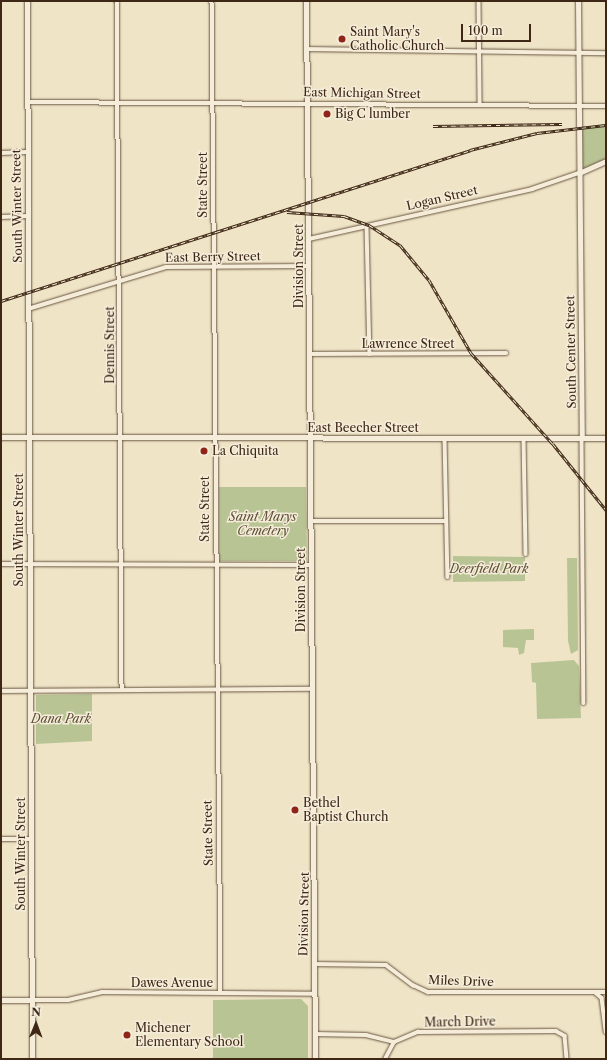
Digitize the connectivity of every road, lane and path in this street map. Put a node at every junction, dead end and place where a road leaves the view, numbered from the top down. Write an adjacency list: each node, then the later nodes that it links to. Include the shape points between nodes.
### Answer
1 (27, 1): 11 (street, South Winter Street)
2 (117, 1): 12 (street, Dennis Street)
3 (212, 1): 14 (street, State Street)
4 (306, 1): 7 (street, Division Street)
5 (479, 1): 8 (street)
6 (578, 1): 9 (street, South Center Street)
7 (307, 49): 8 (street); 13 (street, Division Street)
8 (480, 52): 9 (street); 15 (street)
9 (578, 53): 10 (street); 16 (street, South Center Street)
10 (606, 53)
11 (27, 102): 12 (street, East Michigan Street); 18 (street, South Winter Street)
12 (118, 102): 14 (street, East Michigan Street); 28 (street, Dennis Street)
13 (306, 102): 14 (street, East Michigan Street); 15 (street, East Michigan Street); 25 (street, Division Street)
14 (213, 103): 26 (street, State Street)
15 (480, 105): 16 (street, East Michigan Street)
16 (578, 106): 17 (street, East Michigan Street); 21 (street, South Center Street)
17 (606, 106)
18 (26, 152): 19 (street); 22 (street, South Winter Street)
19 (1, 153)
20 (606, 161): 21 (street)
21 (579, 173): 24 (street, Logan Street, via 532,189); 40 (street, South Center Street)
22 (27, 216): 23 (street); 29 (street, South Winter Street)
23 (1, 217)
24 (367, 226): 25 (street, Logan Street); 32 (street)
25 (309, 239): 27 (street, Division Street)
26 (213, 266): 27 (street, East Berry Street); 28 (street, East Berry Street, via 166,267); 36 (street, State Street)
27 (308, 266): 31 (street, Division Street)
28 (120, 281): 29 (street, East Berry Street); 35 (street, Dennis Street)
29 (28, 310): 34 (street, South Winter Street)
30 (506, 353): 32 (street, Lawrence Street)
31 (310, 354): 32 (street, Lawrence Street); 37 (street, Division Street)
32 (370, 354)
33 (1, 437): 34 (street, East Beecher Street)
34 (28, 437): 35 (street, East Beecher Street); 46 (street, South Winter Street)
35 (121, 437): 36 (street, East Beecher Street); 47 (street, Dennis Street)
36 (214, 438): 37 (street, East Beecher Street); 48 (street, State Street)
37 (310, 438): 38 (street, East Beecher Street); 42 (street, Division Street)
38 (445, 438): 39 (street, East Beecher Street); 43 (street)
39 (524, 438): 40 (street, East Beecher Street); 44 (street)
40 (582, 438): 41 (street, East Beecher Street); 56 (street, South Center Street)
41 (606, 438)
42 (311, 521): 43 (street); 49 (street, Division Street)
43 (445, 521): 50 (street)
44 (526, 554)
45 (1, 564): 46 (street)
46 (29, 564): 47 (street); 52 (street, South Winter Street)
47 (121, 565): 48 (street); 53 (street, Dennis Street)
48 (215, 565): 49 (street); 54 (street, State Street)
49 (311, 565): 51 (street, Division Street)
50 (448, 577)
51 (312, 689): 54 (street); 59 (street, Division Street)
52 (29, 690): 53 (street); 55 (street); 58 (street, South Winter Street)
53 (122, 690): 54 (street)
54 (216, 690): 62 (street, State Street)
55 (1, 691)
56 (584, 703)
57 (1, 839): 58 (street)
58 (31, 839): 65 (street, South Winter Street)
59 (314, 964): 60 (street, Miles Drive, via 386,965 413,985 428,992); 63 (street, Division Street)
60 (592, 992): 61 (street, Miles Drive); 66 (street, via 602,998)
61 (606, 992)
62 (221, 993): 63 (street, Dawes Avenue); 65 (street, Dawes Avenue, via 102,992 68,1000)
63 (314, 994): 67 (street, Division Street)
64 (1, 1000): 65 (street)
65 (31, 1000): 69 (street, South Winter Street)
66 (606, 1032)
67 (315, 1034): 68 (street, via 361,1034); 70 (street, Division Street)
68 (394, 1042): 71 (street); 72 (street, March Drive, via 418,1032 429,1031 561,1033 567,1042)
69 (32, 1059)
70 (315, 1059)
71 (385, 1059)
72 (567, 1059)

